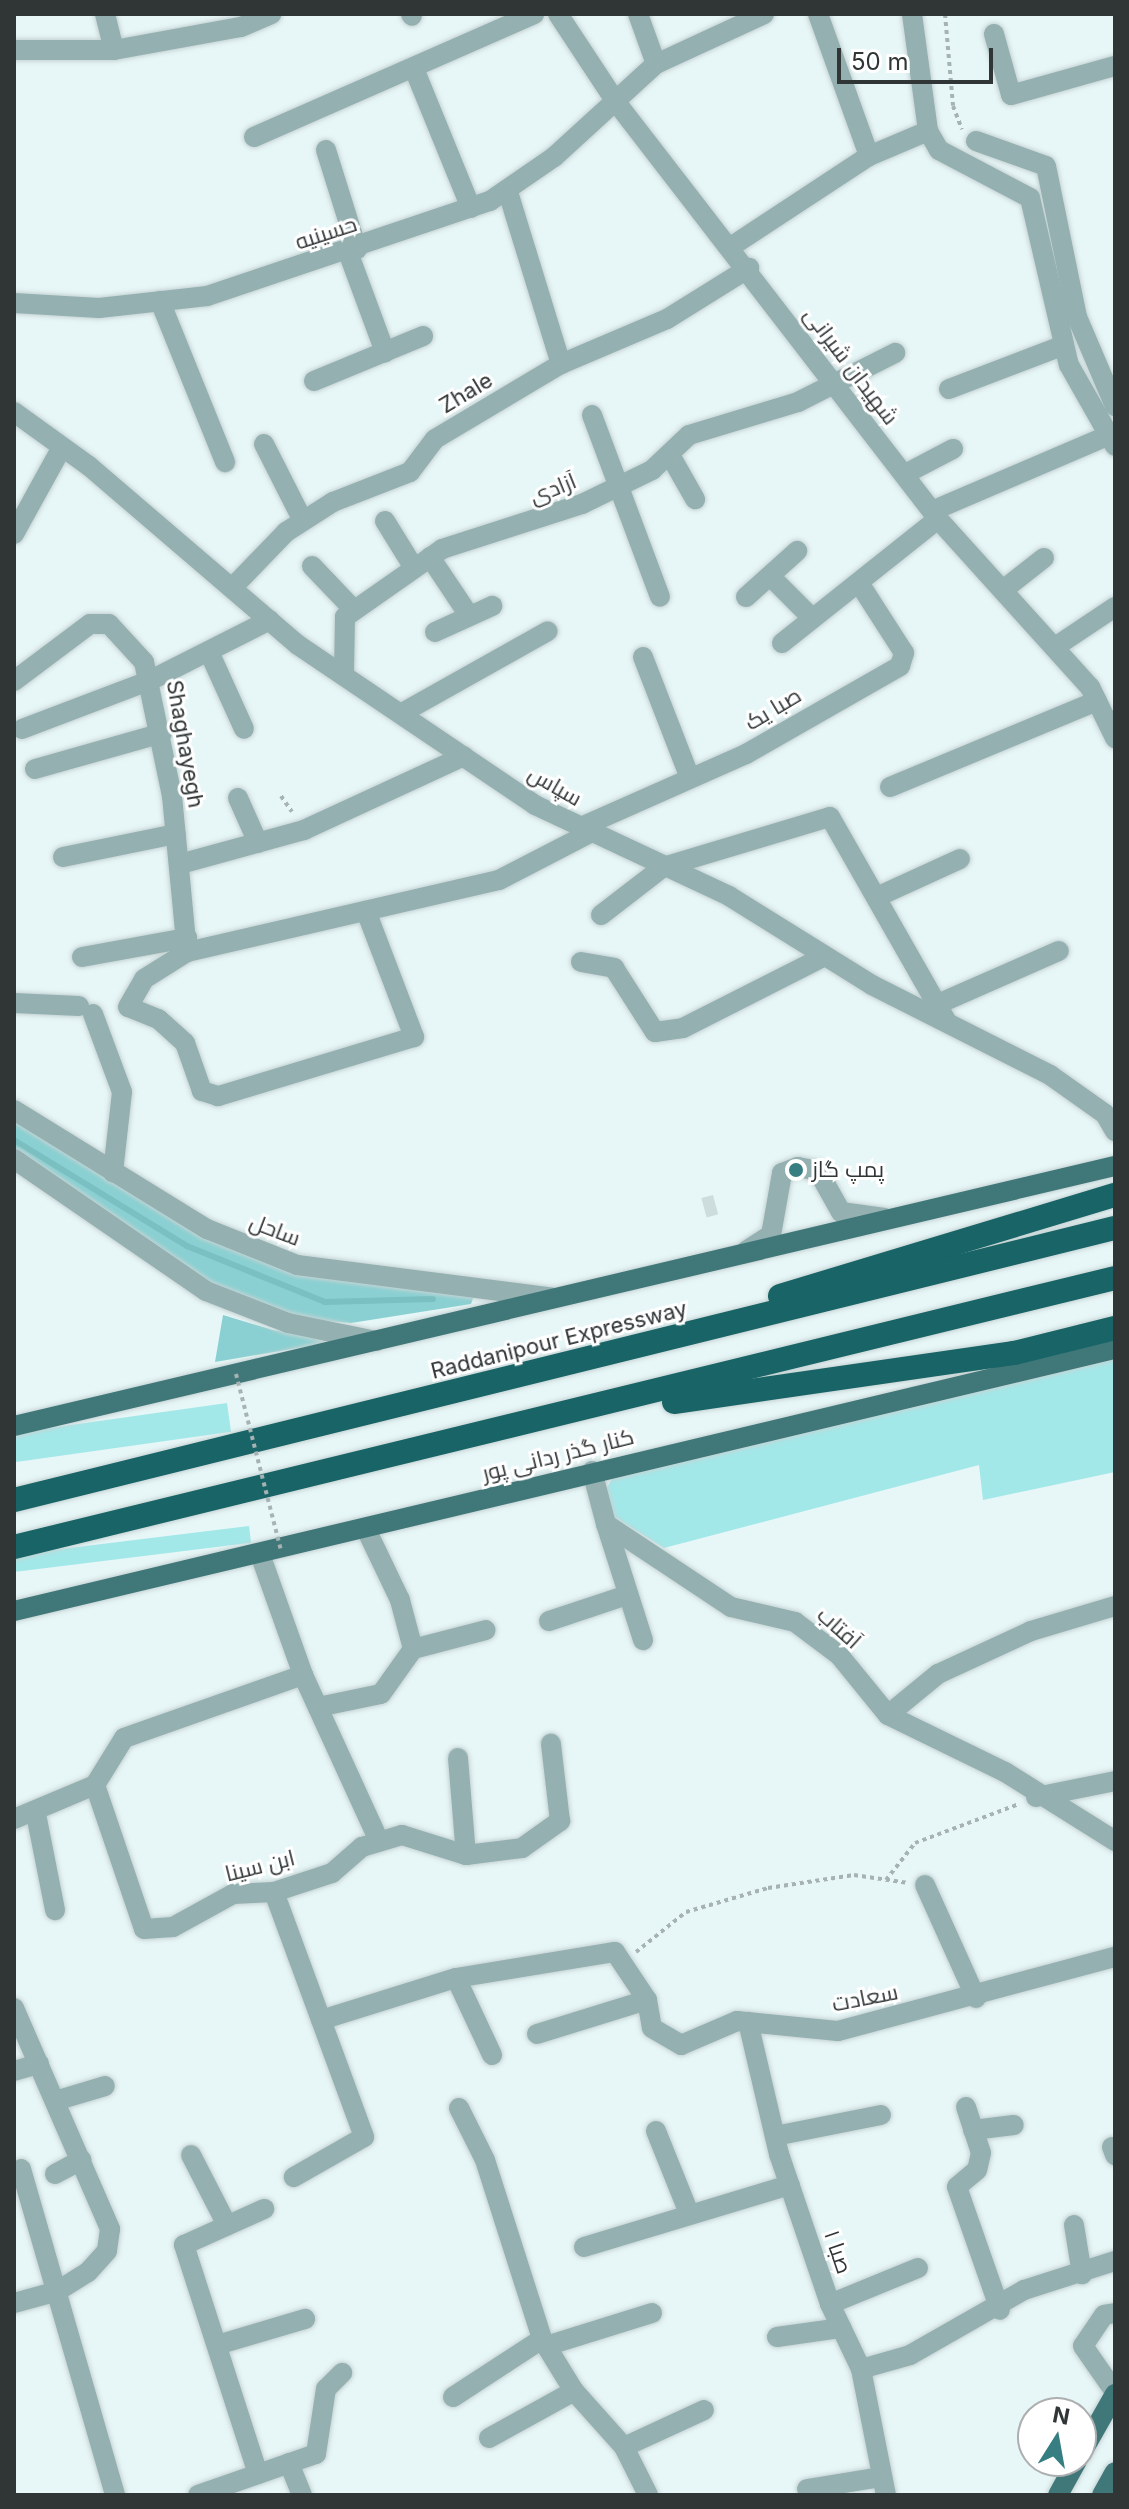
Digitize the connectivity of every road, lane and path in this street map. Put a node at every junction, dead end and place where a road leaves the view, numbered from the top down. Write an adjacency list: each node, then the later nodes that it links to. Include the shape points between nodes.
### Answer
1 (105, 14): 12 (street)
2 (271, 14): 12 (street, via 241,27)
3 (534, 14): 15 (street)
4 (558, 14): 16 (street, شهیدان شیرانی)
5 (638, 14): 13 (street)
6 (764, 14): 13 (street, حسینیه)
7 (818, 14): 21 (street)
8 (912, 14): 17 (street)
9 (945, 14): 19 (path, via 953,106)
10 (994, 34): 14 (street, via 1011,95)
11 (14, 50): 12 (street)
12 (114, 50)
13 (656, 64): 16 (street, حسینیه)
14 (1115, 66)
15 (415, 71): 18 (street); 23 (street)
16 (616, 102): 22 (street, حسینیه); 24 (street, شهیدان شیرانی)
17 (928, 131): 21 (street); 30 (street, via 939,150 1030,198)
18 (254, 137)
19 (976, 141): 35 (street, via 1046,166 1077,317)
20 (326, 150): 25 (street)
21 (869, 156): 24 (street)
22 (508, 192): 23 (street, حسینیه); 33 (street)
23 (471, 208): 25 (street, حسینیه)
24 (732, 246): 26 (street, شهیدان شیرانی)
25 (353, 250): 27 (street, حسینیه, via 207,296); 31 (street)
26 (749, 268): 33 (street, Zhale, via 667,319); 36 (street, شهیدان شیرانی)
27 (160, 301): 28 (street, حسینیه, via 99,308); 46 (street)
28 (14, 303)
29 (423, 336): 31 (street)
30 (1064, 345): 37 (street); 41 (street)
31 (385, 352): 34 (street)
32 (895, 353): 36 (street, آزادی)
33 (561, 364): 51 (street, Zhale, via 435,439 410,472)
34 (314, 381)
35 (1109, 382): 38 (street)
36 (835, 386): 45 (street, آزادی, via 689,435); 47 (street, شهیدان شیرانی)
37 (949, 389)
38 (1115, 406)
39 (14, 412): 43 (street, سپاس)
40 (592, 415): 48 (street)
41 (1112, 441): 50 (street)
42 (264, 444): 51 (street)
43 (62, 447): 53 (street); 60 (street, سپاس)
44 (953, 449): 47 (street)
45 (670, 455): 48 (street, آزادی); 49 (street)
46 (225, 462)
47 (907, 473): 50 (street, شهیدان شیرانی)
48 (621, 485): 56 (street, آزادی); 62 (street)
49 (695, 499)
50 (935, 515): 59 (street); 61 (street, شهیدان شیرانی)
51 (303, 521): 60 (street, Zhale)
52 (385, 521): 56 (street)
53 (14, 534)
54 (797, 551): 58 (street)
55 (1044, 558): 61 (street)
56 (422, 562): 66 (street, آزادی); 67 (street)
57 (312, 566): 66 (street)
58 (770, 576): 63 (street); 68 (street)
59 (859, 583): 68 (street); 87 (street, صبا یک, via 904,653 900,666)
60 (232, 588): 69 (street, سپاس)
61 (1003, 590): 73 (street, شهیدان شیرانی)
62 (660, 597)
63 (746, 597)
64 (492, 606): 67 (street)
65 (1115, 607): 73 (street)
66 (353, 609): 76 (street, via 345,617)
67 (468, 614): 71 (street)
68 (812, 618): 72 (street)
69 (270, 620): 74 (street); 76 (street, سپاس)
70 (548, 631): 80 (street)
71 (435, 632)
72 (782, 643)
73 (1055, 647): 79 (street, شهیدان شیرانی)
74 (210, 654): 77 (street); 82 (street)
75 (643, 657): 87 (street)
76 (344, 674): 80 (street, سپاس)
77 (151, 680): 78 (street, Shaghayegh, via 109,624 90,624); 81 (street); 83 (street, Shaghayegh)
78 (14, 681)
79 (1097, 701): 84 (street, شهیدان شیرانی); 88 (street)
80 (402, 713): 85 (street, سپاس)
81 (22, 729)
82 (244, 729)
83 (162, 733): 86 (street); 91 (street, Shaghayegh)
84 (1115, 738)
85 (464, 756): 90 (street, سپاس); 92 (street, via 304,830)
86 (35, 769)
87 (690, 778): 90 (street, صبا یک)
88 (890, 787)
89 (238, 798): 92 (street)
90 (585, 831): 96 (street, سپاس); 98 (street, صبا یک, via 499,880)
91 (176, 834): 93 (street); 95 (street, Shaghayegh)
92 (258, 843): 95 (street)
93 (63, 857)
94 (960, 859): 97 (street)
95 (180, 864): 100 (street, Shaghayegh)
96 (663, 867): 97 (street, via 830,817); 99 (street); 102 (street, سپاس, via 729,896)
97 (879, 896): 106 (street)
98 (366, 911): 100 (street, صبا یک); 100 (street, via 414,1037 218,1096 202,1091 185,1043 158,1019 128,1007 144,979)
99 (601, 915)
100 (187, 945): 103 (street, صبا یک)
101 (1059, 951): 106 (street)
102 (825, 956): 104 (street, via 683,1028 655,1032 614,968); 106 (street, سپاس)
103 (82, 957)
104 (581, 962)
105 (14, 1003): 111 (street, via 86,1010 122,1092)
106 (942, 1013): 108 (street, سپاس, via 1050,1075 1105,1114)
107 (14, 1110): 111 (street, ساحل)
108 (1115, 1131)
109 (14, 1159): 119 (street, via 206,1291 288,1323)
110 (1115, 1166): 113 (main road)
111 (113, 1172): 117 (street, ساحل, via 207,1229 297,1265)
112 (1115, 1195): 121 (highway)
113 (905, 1218): 115 (main road); 115 (street, via 841,1212 818,1171 798,1167 782,1173 771,1235)
114 (1115, 1228): 121 (highway, Raddanipour Expressway)
115 (737, 1257): 117 (main road)
116 (1115, 1278): 123 (highway)
117 (553, 1298): 119 (main road)
118 (1115, 1328): 123 (highway, via 1014,1353)
119 (376, 1341): 122 (main road)
120 (1115, 1349): 125 (main road, کنار گذر ردانی پور)
121 (536, 1373): 126 (highway, Raddanipour Expressway)
122 (236, 1374): 124 (main road); 130 (path, bridge)
123 (541, 1421): 129 (highway)
124 (14, 1426)
125 (592, 1471): 127 (street); 128 (main road, کنار گذر ردانی پور)
126 (14, 1500)
127 (606, 1524): 131 (street); 140 (street, آفتاب, via 731,1607 795,1622 839,1655)
128 (366, 1529): 130 (main road, کنار گذر ردانی پور); 137 (street, via 400,1600)
129 (14, 1547)
130 (270, 1552): 133 (main road, کنار گذر ردانی پور); 138 (street)
131 (627, 1595): 134 (street); 136 (street)
132 (1115, 1606): 140 (street, via 1031,1631 938,1674)
133 (14, 1611)
134 (549, 1621)
135 (486, 1630): 137 (street)
136 (643, 1640)
137 (413, 1649): 139 (street, via 381,1694)
138 (303, 1675): 139 (street); 144 (street, via 124,1738)
139 (318, 1707): 148 (street)
140 (888, 1715): 145 (street, آفتاب, via 1005,1772)
141 (551, 1744): 150 (street, via 560,1821 522,1848)
142 (458, 1758): 150 (street)
143 (1115, 1781): 145 (street)
144 (95, 1785): 146 (street); 153 (street, ابن سینا, via 144,1929 173,1927 233,1894)
145 (1036, 1797): 149 (street, آفتاب); 151 (path, via 915,1843)
146 (36, 1814): 147 (street); 154 (street)
147 (14, 1819)
148 (379, 1841): 150 (street, via 402,1835); 153 (street, ابن سینا, via 332,1873)
149 (1115, 1841)
150 (466, 1855)
151 (886, 1880): 152 (path); 156 (path, via 854,1875 768,1888 686,1912)
152 (925, 1885): 158 (street)
153 (274, 1892): 161 (street)
154 (55, 1910)
155 (1115, 1957): 158 (street, سعادت)
156 (625, 1961): 157 (street, via 615,1952); 159 (street, سعادت)
157 (456, 1978): 161 (street); 164 (street)
158 (976, 1998): 162 (street, سعادت, via 838,2031)
159 (647, 2000): 162 (street, سعادت, via 652,2028 681,2045); 163 (street)
160 (14, 2008): 165 (street)
161 (321, 2020): 180 (street, via 364,2137)
162 (748, 2022): 175 (street, صبا ۱)
163 (537, 2034)
164 (492, 2055)
165 (39, 2064): 166 (street); 168 (street)
166 (14, 2071)
167 (105, 2086): 168 (street)
168 (55, 2101): 177 (street)
169 (966, 2107): 173 (street)
170 (459, 2108): 199 (street, via 485,2160)
171 (881, 2115): 175 (street)
172 (1014, 2125): 173 (street)
173 (973, 2130): 193 (street, via 977,2170 957,2187)
174 (656, 2131): 183 (street)
175 (775, 2136): 181 (street, صبا ۱)
176 (191, 2155): 184 (street)
177 (81, 2160): 179 (street); 190 (street, via 110,2229 107,2251)
178 (21, 2169): 190 (street)
179 (55, 2174)
180 (294, 2177)
181 (790, 2185): 183 (street); 192 (street, صبا ۱)
182 (264, 2209): 184 (street)
183 (689, 2213): 186 (street)
184 (227, 2225): 200 (street, via 184,2245)
185 (1074, 2225): 189 (street)
186 (584, 2247)
187 (1115, 2261): 189 (street)
188 (918, 2268): 192 (street)
189 (1082, 2274): 193 (street, via 1024,2290)
190 (58, 2291): 191 (street); 216 (street)
191 (14, 2303)
192 (830, 2304): 197 (street, صبا ۱)
193 (1000, 2310): 201 (street, via 910,2355)
194 (652, 2313): 199 (street)
195 (1115, 2313): 204 (street, via 1104,2315 1083,2346)
196 (305, 2319): 200 (street)
197 (841, 2328): 198 (street); 201 (street, صبا ۱)
198 (777, 2337)
199 (544, 2342): 203 (street); 205 (street)
200 (217, 2345): 212 (street)
201 (861, 2369): 214 (street, صبا ۱)
202 (342, 2373): 210 (street, via 326,2389 316,2454)
203 (574, 2391): 208 (street); 209 (street)
204 (1115, 2393): 207 (main road)
205 (453, 2397)
206 (704, 2410): 209 (street)
207 (1097, 2425)
208 (489, 2438)
209 (624, 2447): 219 (street)
210 (289, 2463): 212 (street); 218 (street)
211 (1115, 2472): 221 (main road)
212 (258, 2474): 217 (street)
213 (1068, 2477): 220 (main road)
214 (884, 2486): 215 (street)
215 (807, 2489)
216 (115, 2495)
217 (198, 2495)
218 (302, 2495)
219 (648, 2495)
220 (1058, 2495)
221 (1102, 2495)

